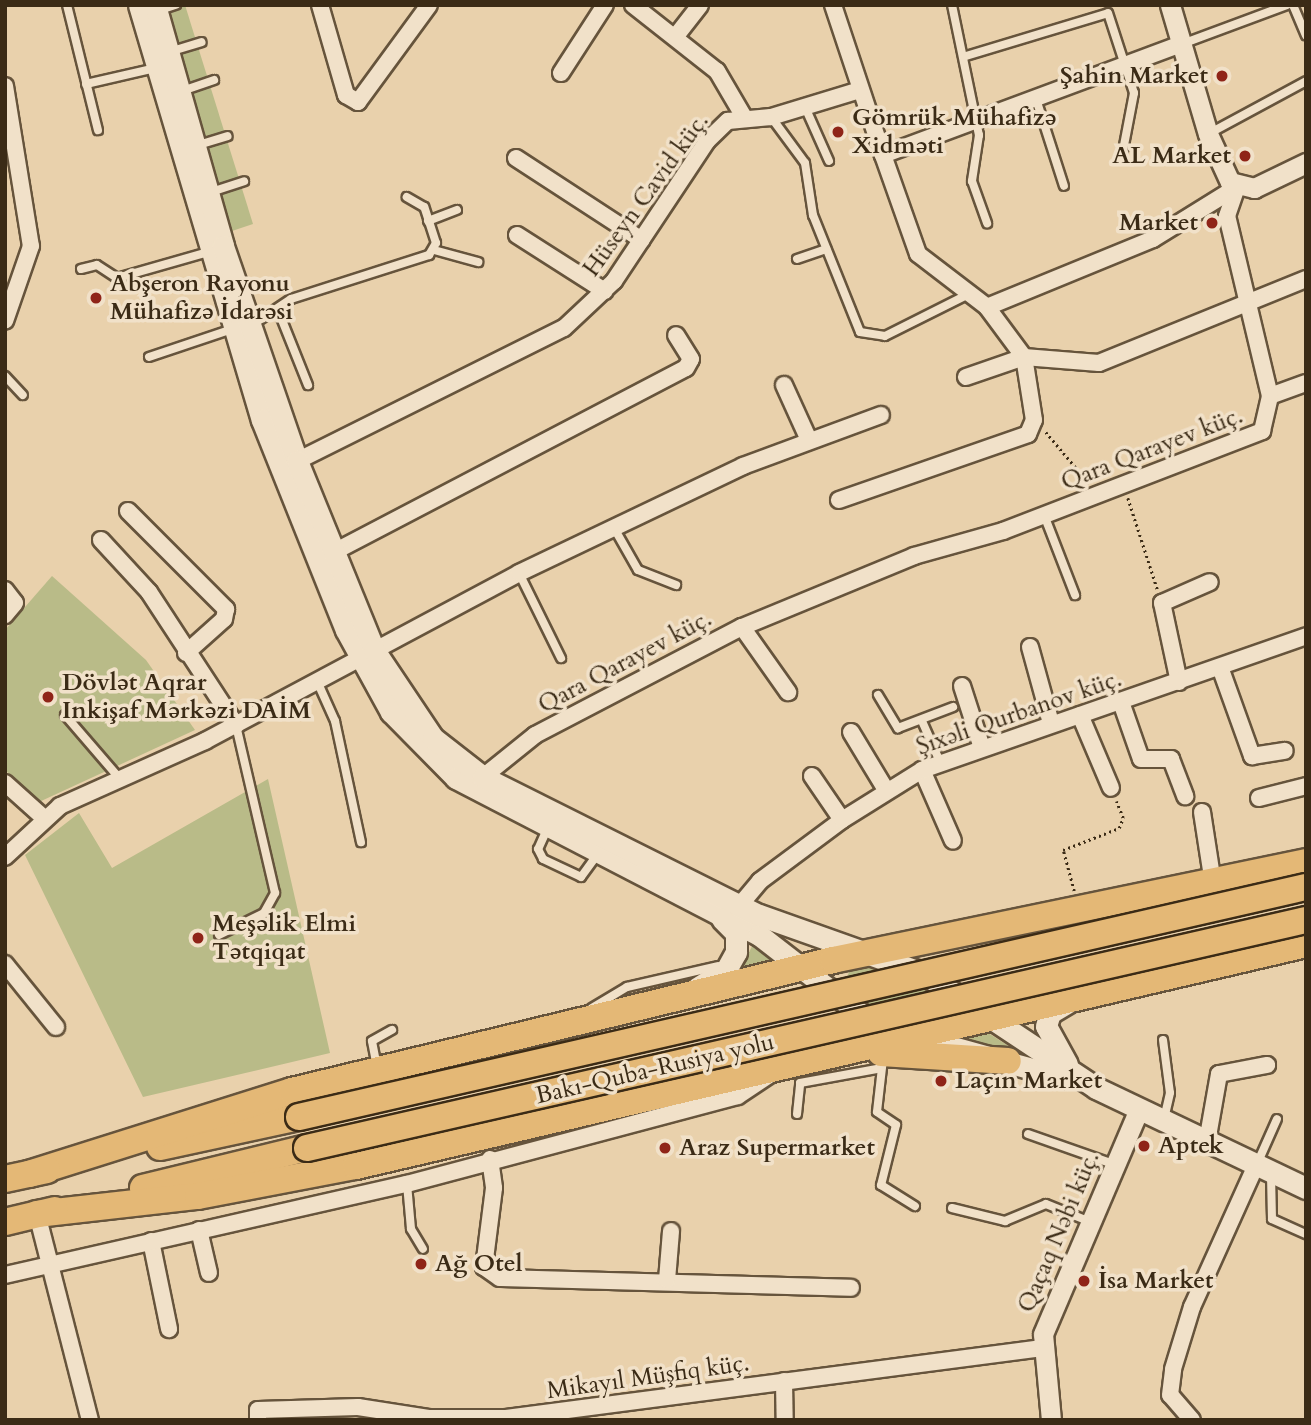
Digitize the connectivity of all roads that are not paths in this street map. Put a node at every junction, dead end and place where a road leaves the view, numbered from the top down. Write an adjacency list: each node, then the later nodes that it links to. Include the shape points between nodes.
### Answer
1 (67, 5): 24 (lane)
2 (320, 5): 3 (street, via 346,95 358,102)
3 (429, 5)
4 (605, 5): 21 (street)
5 (633, 5): 15 (street)
6 (700, 5): 15 (street)
7 (833, 5): 26 (street)
8 (952, 5): 18 (lane)
9 (1170, 5): 17 (street)
10 (1287, 5): 17 (lane)
11 (1293, 5): 14 (lane)
12 (157, 7): 19 (main road)
13 (1107, 9): 18 (lane); 20 (lane)
14 (1306, 35)
15 (676, 36): 30 (street, via 730,85)
16 (202, 42): 19 (lane)
17 (1181, 44): 20 (street); 34 (street)
18 (967, 57): 32 (lane)
19 (162, 60): 24 (lane); 27 (main road); 54 (main road)
20 (1127, 69): 28 (street); 38 (lane, via 1134,100)
21 (561, 73)
22 (215, 80): 27 (lane)
23 (1306, 81): 34 (lane)
24 (86, 84): 33 (lane)
25 (5, 86): 64 (street, via 31,246)
26 (860, 90): 29 (street, Hüseyn Cavid küç.); 37 (street)
27 (179, 92): 36 (main road)
28 (1037, 102): 32 (street); 43 (lane)
29 (805, 107): 31 (street, Hüseyn Cavid küç.); 40 (lane)
30 (744, 117): 31 (street, Hüseyn Cavid küç.); 51 (street, Hüseyn Cavid küç., via 728,121 707,141)
31 (771, 117): 52 (lane, via 805,163)
32 (978, 123): 37 (street); 49 (lane, via 972,181)
33 (98, 130)
34 (1208, 134): 44 (street)
35 (228, 136): 36 (lane)
36 (195, 146): 45 (main road)
37 (883, 155): 60 (street, via 918,254)
38 (1122, 156)
39 (516, 158): 51 (street)
40 (829, 162)
41 (1306, 163): 44 (street, via 1254,188)
42 (244, 181): 45 (lane)
43 (1064, 186)
44 (1237, 187): 61 (street, Qara Qarayev küç., via 1227,216); 62 (street, via 1153,239)
45 (208, 193): 65 (main road)
46 (407, 197): 48 (lane, via 424,207)
47 (457, 210): 48 (lane)
48 (428, 221): 53 (lane)
49 (987, 223)
50 (517, 235): 59 (street)
51 (642, 240): 59 (street, Hüseyn Cavid küç.)
52 (826, 249): 55 (lane); 60 (lane, via 856,326 868,337 885,336)
53 (435, 250): 56 (lane); 63 (lane, via 291,299)
54 (208, 252): 57 (lane, via 117,278 97,265); 65 (main road)
55 (797, 259)
56 (478, 262)
57 (80, 269)
58 (1306, 279): 61 (street)
59 (605, 291): 78 (street, Hüseyn Cavid küç., via 544,341)
60 (970, 294): 62 (street)
61 (1251, 305): 68 (street, via 1099,363); 75 (street, Qara Qarayev küç.)
62 (987, 307): 68 (street)
63 (278, 310): 65 (lane); 72 (lane)
64 (5, 321)
65 (241, 328): 67 (lane); 78 (main road); 95 (main road)
66 (676, 335): 84 (street, via 691,359 686,368)
67 (149, 356)
68 (1024, 357): 70 (street); 79 (street, via 1034,420 1015,444)
69 (5, 376): 74 (lane)
70 (966, 377)
71 (1306, 383): 75 (street)
72 (308, 385)
73 (784, 385): 77 (street)
74 (23, 395)
75 (1270, 396): 81 (street, Qara Qarayev küç., via 1262,431)
76 (881, 415): 77 (street)
77 (808, 440): 82 (street)
78 (296, 461): 84 (main road)
79 (839, 500)
80 (128, 511): 94 (street, via 226,609 224,619)
81 (1044, 515): 89 (lane); 91 (street, Qara Qarayev küç., via 914,556)
82 (614, 528): 85 (street); 87 (lane, via 638,570)
83 (101, 540): 94 (street, via 149,592)
84 (332, 553): 95 (main road)
85 (519, 573): 95 (street); 96 (lane)
86 (1210, 582): 99 (street, via 1162,603)
87 (676, 585)
88 (5, 590): 90 (street, via 15,603)
89 (1075, 595)
90 (5, 615)
91 (742, 627): 101 (street); 116 (street, Qara Qarayev küç., via 535,735)
92 (1306, 636): 97 (street, Şıxəli Qurbanov küç.)
93 (1030, 647): 108 (street)
94 (186, 653): 109 (street)
95 (367, 654): 98 (street); 116 (main road, via 433,738); 127 (main road, via 391,712 438,764)
96 (561, 658)
97 (1220, 667): 99 (street, Şıxəli Qurbanov küç.); 112 (street, via 1252,756 1264,760)
98 (317, 681): 109 (street); 129 (lane, via 335,721)
99 (1179, 682): 103 (street, Şıxəli Qurbanov küç.)
100 (962, 686): 111 (street)
101 (788, 692)
102 (878, 695): 107 (lane, via 898,728)
103 (1121, 702): 106 (street, Şıxəli Qurbanov küç.); 122 (street, via 1141,759 1171,759)
104 (953, 707): 107 (lane)
105 (65, 715): 117 (lane)
106 (1080, 715): 108 (street, Şıxəli Qurbanov küç.); 120 (street)
107 (922, 721): 113 (lane)
108 (1051, 723): 111 (street, Şıxəli Qurbanov küç.)
109 (236, 725): 117 (street); 138 (lane, via 275,893 264,913)
110 (851, 732): 121 (street)
111 (981, 746): 113 (street, Şıxəli Qurbanov küç.)
112 (1285, 751)
113 (940, 762): 114 (street, Şıxəli Qurbanov küç.)
114 (922, 770): 121 (street, Şıxəli Qurbanov küç.); 128 (street)
115 (812, 776): 126 (street)
116 (483, 777): 135 (main road)
117 (120, 779): 125 (street)
118 (5, 783): 125 (street)
119 (1306, 786): 123 (street)
120 (1111, 788)
121 (886, 790): 126 (street, Şıxəli Qurbanov küç.)
122 (1185, 796)
123 (1259, 798)
124 (1202, 812): 133 (street)
125 (44, 818): 131 (street)
126 (842, 820): 135 (street, Şıxəli Qurbanov küç., via 760,881)
127 (548, 827): 130 (main road); 130 (lane, via 538,853 572,873 585,877)
128 (953, 841)
129 (361, 842)
130 (599, 853): 136 (main road)
131 (5, 857)
132 (1306, 862): 133 (highway)
133 (1213, 883): 140 (highway)
134 (1306, 887): 170 (highway, Bakı-Quba-Rusiya yolu, bridge)
135 (740, 905): 140 (main road)
136 (710, 909): 141 (main road, via 736,933); 143 (main road)
137 (1306, 920): 175 (highway, Bakı-Quba-Rusiya yolu, bridge)
138 (219, 935)
139 (1306, 944): 145 (highway)
140 (869, 951): 143 (highway); 144 (main road); 147 (main road, via 845,961 836,974 839,997)
141 (731, 963): 146 (main road); 149 (lane, via 623,988)
142 (5, 964): 150 (street)
143 (803, 968): 146 (highway); 147 (main road)
144 (923, 973): 148 (main road); 152 (main road, via 947,995 950,1013 938,1027)
145 (1085, 994): 148 (highway); 160 (main road, via 1058,1006 1046,1026 1057,1054)
146 (673, 1000): 149 (highway)
147 (852, 1010): 152 (main road)
148 (986, 1017): 152 (highway); 160 (main road)
149 (566, 1026): 159 (highway)
150 (55, 1027)
151 (392, 1030): 159 (lane, via 372,1041)
152 (913, 1036): 154 (highway); 156 (main road)
153 (1163, 1040): 164 (lane, via 1170,1093)
154 (831, 1055): 155 (highway); 157 (highway)
155 (882, 1061): 156 (highway); 162 (lane, via 800,1083); 173 (lane, via 877,1112 897,1125 881,1185)
156 (1008, 1061): 160 (main road)
157 (784, 1064): 167 (street, via 738,1096); 175 (highway, via 271,1184)
158 (1267, 1065): 166 (street, via 1219,1074)
159 (378, 1070): 170 (highway, via 235,1106)
160 (1096, 1088): 161 (main road)
161 (1139, 1109): 164 (main road); 168 (street, Qaçaq Nəbi küç.)
162 (797, 1114)
163 (1277, 1119): 169 (lane)
164 (1164, 1121): 166 (main road)
165 (1028, 1134): 168 (lane)
166 (1207, 1142): 169 (main road)
167 (490, 1159): 171 (street); 186 (street, via 494,1188 484,1267 490,1275)
168 (1113, 1164): 176 (street, Qaçaq Nəbi küç.)
169 (1263, 1169): 172 (main road); 180 (lane, via 1272,1219); 197 (street, via 1192,1307 1173,1368 1170,1395)
170 (17, 1177)
171 (407, 1184): 178 (street); 182 (lane, via 411,1229)
172 (1305, 1186)
173 (915, 1206)
174 (952, 1208): 176 (lane, via 1005,1221 1046,1204)
175 (37, 1214): 177 (highway, Bakı-Quba-Rusiya yolu); 183 (street)
176 (1088, 1221): 189 (street, Qaçaq Nəbi küç.)
177 (5, 1222)
178 (199, 1230): 181 (street); 184 (street)
179 (671, 1231): 186 (street)
180 (1306, 1234)
181 (150, 1241): 183 (street); 188 (street)
182 (424, 1250)
183 (50, 1265): 185 (street); 195 (street)
184 (209, 1273)
185 (5, 1275)
186 (667, 1280): 187 (street)
187 (851, 1288)
188 (169, 1329)
189 (1042, 1348): 190 (street, Mikayıl Müşfiq küç.); 194 (street, Qaçaq Nəbi küç.)
190 (784, 1381): 193 (street, Mikayıl Müşfiq küç.); 196 (street)
191 (258, 1415): 192 (street, Mikayıl Müşfiq küç., via 358,1407)
192 (413, 1418): 193 (street, Mikayıl Müşfiq küç.)
193 (506, 1419)
194 (1054, 1419)
195 (90, 1420)
196 (785, 1420)
197 (1192, 1420)

